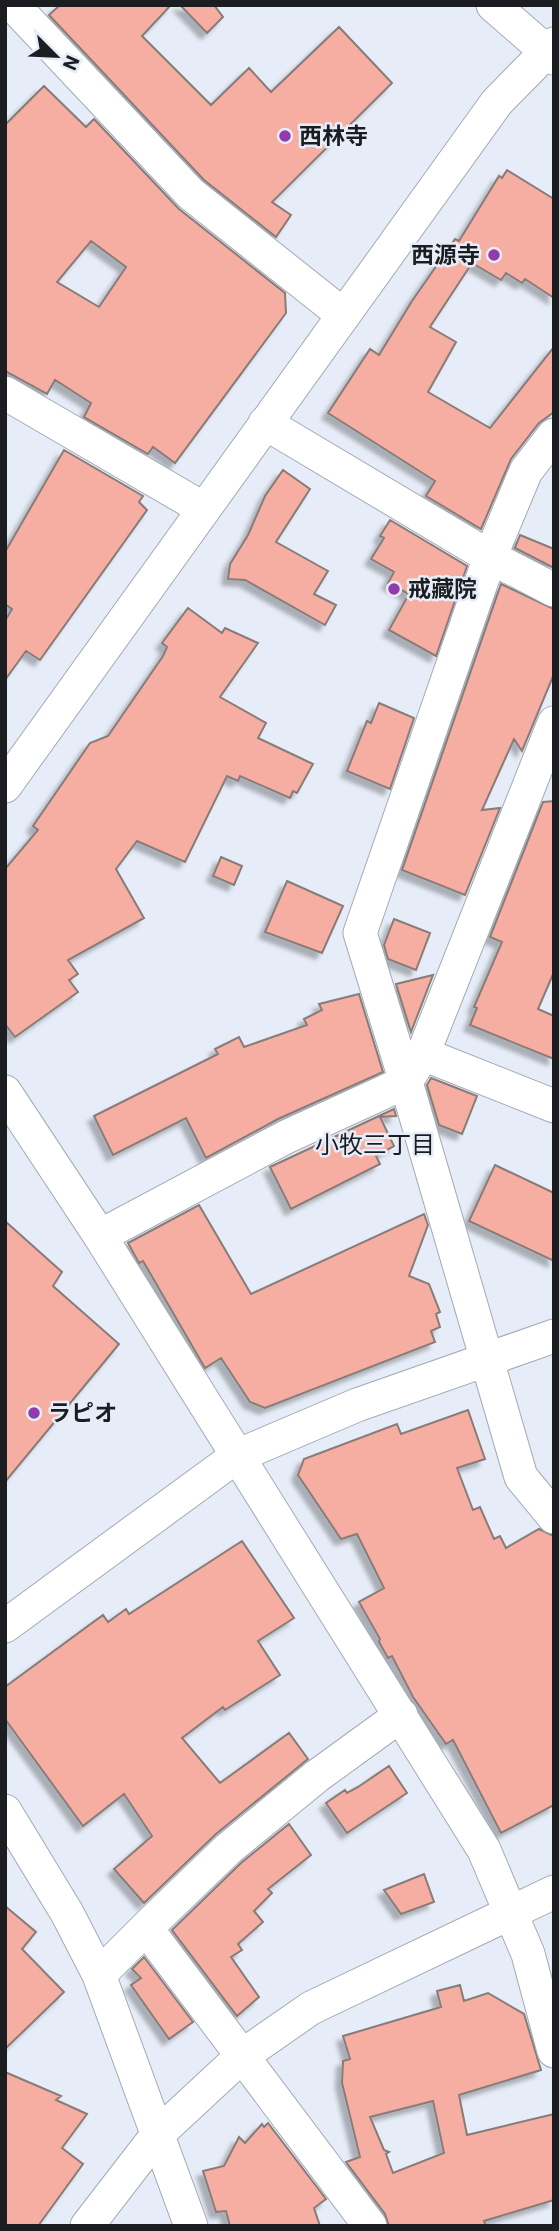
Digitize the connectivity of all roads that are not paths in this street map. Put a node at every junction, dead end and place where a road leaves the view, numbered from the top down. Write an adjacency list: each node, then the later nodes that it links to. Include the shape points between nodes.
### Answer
1 (13, 5): 4 (street, via 191,194)
2 (493, 5): 3 (street)
3 (551, 51): 4 (street, via 497,102)
4 (342, 314): 6 (street)
5 (5, 393): 8 (street)
6 (265, 423): 8 (street); 9 (street)
7 (554, 435): 9 (street, via 526,471)
8 (204, 509): 12 (street)
9 (490, 557): 10 (street); 13 (street, via 360,933)
10 (554, 590)
11 (554, 723): 13 (street)
12 (5, 786)
13 (414, 1068): 15 (street); 16 (street); 18 (street)
14 (5, 1092): 16 (street)
15 (554, 1106)
16 (100, 1236): 19 (street)
17 (554, 1336): 18 (street)
18 (484, 1358): 19 (street); 20 (street, via 521,1477)
19 (237, 1456): 21 (street); 22 (street)
20 (554, 1517)
21 (5, 1626)
22 (401, 1716): 25 (street, via 484,1850); 26 (street, via 317,1776 228,1849)
23 (5, 1811): 27 (street)
24 (554, 1892): 25 (street)
25 (512, 1910): 28 (street); 29 (street, via 311,2008)
26 (146, 1928): 27 (street); 29 (street)
27 (99, 1975): 30 (street)
28 (554, 2050)
29 (242, 2056): 30 (street); 33 (street)
30 (158, 2134): 31 (street); 32 (street)
31 (87, 2226)
32 (191, 2226)
33 (370, 2226)

